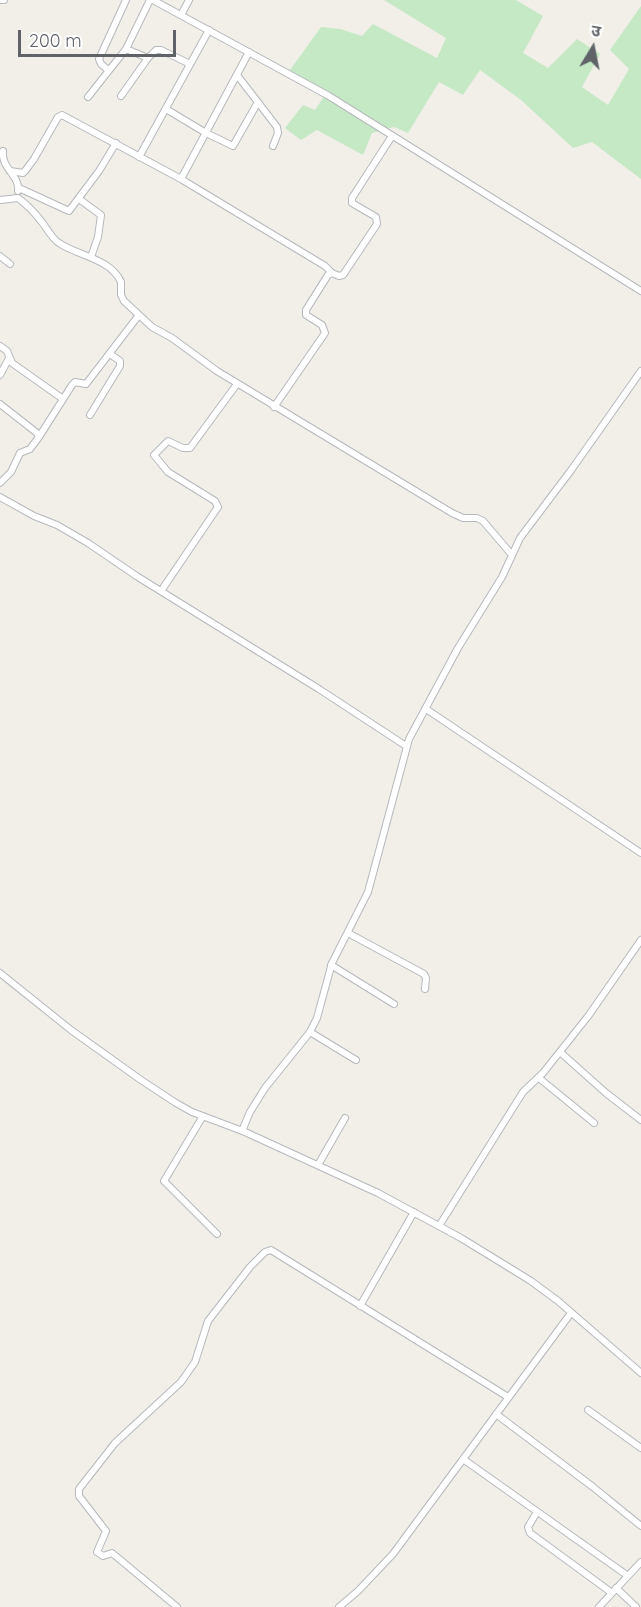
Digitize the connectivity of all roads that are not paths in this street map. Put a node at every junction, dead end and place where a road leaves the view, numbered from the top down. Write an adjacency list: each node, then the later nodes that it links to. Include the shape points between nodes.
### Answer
1 (126, 0): 10 (street, via 99,59)
2 (152, 0): 4 (street); 6 (street)
3 (189, 0): 4 (street)
4 (181, 15): 5 (street)
5 (209, 30): 7 (street); 9 (street)
6 (126, 49): 8 (street); 10 (street)
7 (249, 52): 11 (street); 17 (street)
8 (148, 58): 9 (street, via 158,50); 12 (street)
9 (190, 64): 15 (street)
10 (108, 70): 13 (street)
11 (237, 75): 14 (street); 16 (street)
12 (122, 96)
13 (88, 97)
14 (258, 102): 16 (street, via 234,146); 19 (street, via 278,130)
15 (166, 109): 16 (street); 21 (street)
16 (206, 133): 23 (street)
17 (392, 136): 31 (street, via 352,198 352,203 376,217 376,224 343,275); 32 (street)
18 (116, 143): 21 (street); 22 (street, via 59,115 25,171); 26 (street)
19 (273, 146)
20 (3, 151): 22 (street, via 3,162)
21 (139, 157): 23 (street)
22 (9, 171): 24 (street)
23 (181, 179): 31 (street)
24 (19, 188): 25 (street); 26 (street, via 69,211)
25 (18, 198): 27 (street); 29 (street, via 58,243)
26 (79, 199): 29 (street, via 101,215)
27 (0, 200)
28 (0, 256): 30 (street)
29 (91, 257): 33 (street, via 119,277 121,295)
30 (9, 264)
31 (332, 273): 42 (street, via 306,313 322,325 324,333)
32 (641, 291)
33 (139, 315): 35 (street); 39 (street)
34 (0, 346): 36 (street)
35 (110, 354): 40 (street, via 86,384 75,381); 43 (street, via 120,361 120,366)
36 (9, 358): 38 (street); 40 (street)
37 (641, 370): 47 (street, via 519,538)
38 (0, 375)
39 (237, 384): 42 (street); 48 (street, via 190,448 168,441 154,456 168,472 215,501 218,507)
40 (63, 399): 44 (street)
41 (0, 404): 44 (street)
42 (274, 407): 47 (street, via 452,513 468,520 480,519)
43 (90, 415)
44 (39, 437): 45 (street, via 30,449 20,453 11,472)
45 (0, 483)
46 (0, 497): 48 (street, via 88,543)
47 (512, 555): 49 (street)
48 (161, 591): 50 (street)
49 (426, 709): 50 (street); 51 (street)
50 (406, 746): 52 (street, via 375,870)
51 (641, 853)
52 (348, 933): 54 (street); 56 (street, via 424,974)
53 (641, 940): 59 (street)
54 (331, 965): 57 (street); 58 (street)
55 (0, 973): 62 (street, via 124,1069)
56 (425, 989)
57 (394, 1004)
58 (310, 1032): 60 (street); 66 (street, via 265,1088)
59 (560, 1052): 61 (street); 64 (street)
60 (356, 1060)
61 (539, 1078): 65 (street); 69 (street, via 523,1092)
62 (203, 1116): 66 (street); 70 (street, via 164,1181)
63 (345, 1118): 67 (street)
64 (641, 1120)
65 (594, 1123)
66 (242, 1131): 67 (street)
67 (318, 1165): 68 (street)
68 (414, 1212): 69 (street); 71 (street)
69 (439, 1226): 72 (street, via 531,1281)
70 (217, 1234)
71 (360, 1306): 74 (street); 84 (street, via 271,1250 265,1252 208,1321 195,1362 181,1382 115,1443 79,1489 79,1496 106,1531 97,1552 103,1556 112,1553)
72 (571, 1313): 73 (street); 74 (street)
73 (641, 1372)
74 (508, 1397): 76 (street)
75 (588, 1410): 77 (street)
76 (496, 1414): 78 (street); 80 (street)
77 (641, 1448)
78 (463, 1459): 79 (street); 85 (street, via 393,1554)
79 (537, 1512): 82 (street); 83 (street, via 528,1527 530,1533)
80 (641, 1526)
81 (641, 1562): 82 (street)
82 (628, 1576): 83 (street)
83 (614, 1590): 86 (street); 87 (street)
84 (177, 1607)
85 (339, 1607)
86 (599, 1607)
87 (636, 1607)

